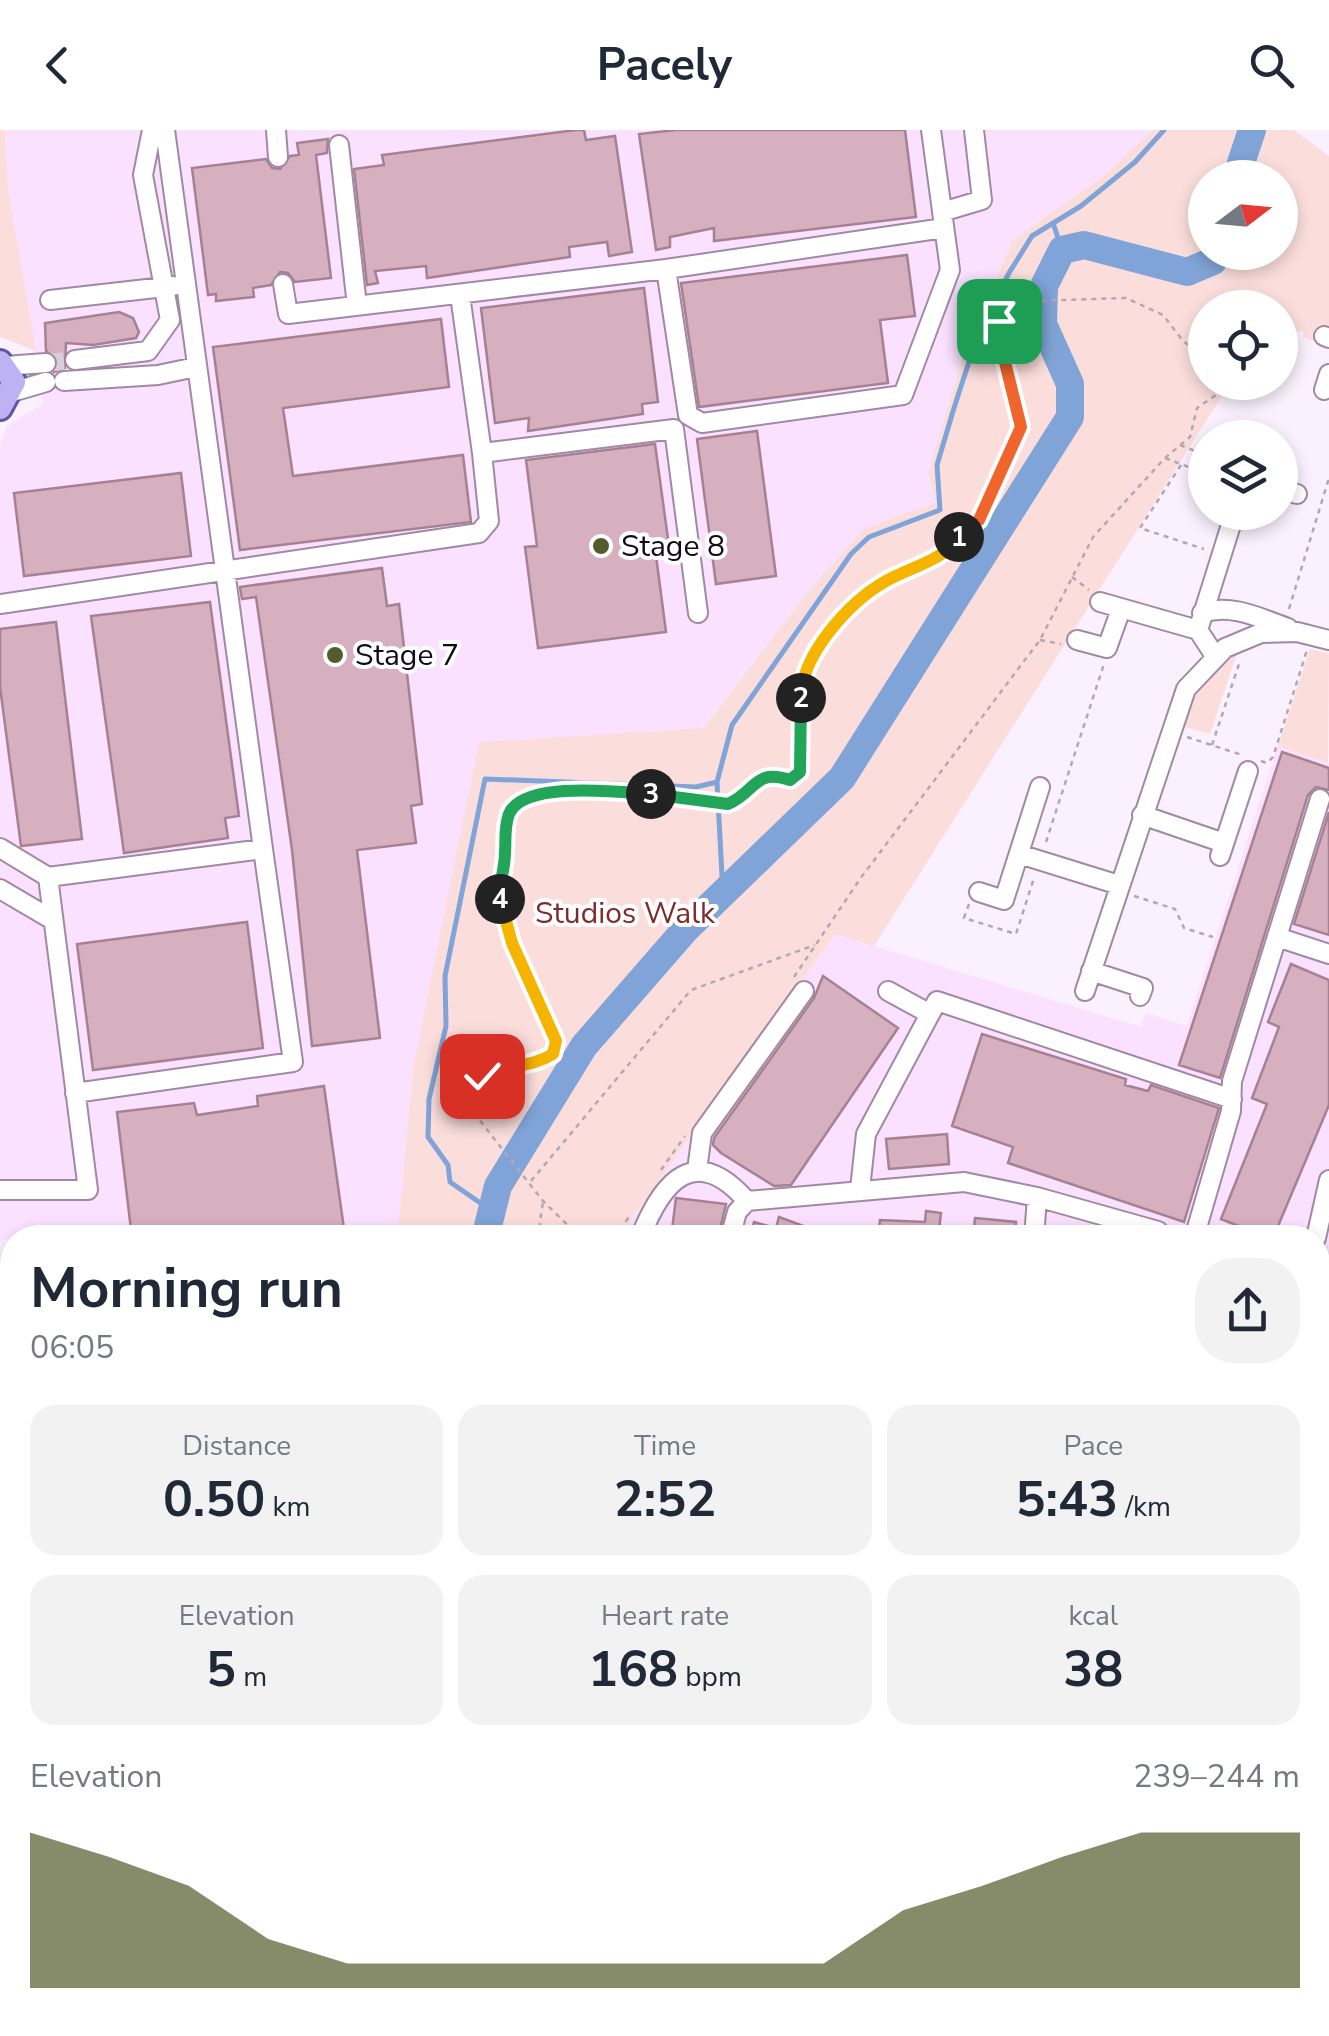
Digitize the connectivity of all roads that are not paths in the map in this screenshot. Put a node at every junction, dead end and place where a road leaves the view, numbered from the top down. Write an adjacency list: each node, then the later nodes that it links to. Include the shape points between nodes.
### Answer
1 (152, 130): 12 (street, via 142,175)
2 (165, 130): 11 (street)
3 (276, 130): 7 (street)
4 (930, 130): 8 (street)
5 (974, 130): 8 (street, via 982,200)
6 (339, 145): 15 (street)
7 (278, 157)
8 (943, 220): 9 (street); 9 (street, via 950,270 902,396 702,423 688,415)
9 (666, 269): 13 (street)
10 (283, 284): 15 (street, via 288,314)
11 (188, 285): 12 (street); 17 (street)
12 (164, 287): 14 (street); 18 (street, via 170,320 148,350)
13 (460, 294): 15 (street); 20 (street)
14 (50, 300)
15 (357, 306)
16 (3, 364): 18 (street); 19 (main road, via 13,377)
17 (196, 367): 18 (street, via 158,375); 22 (street)
18 (59, 369): 19 (street)
19 (6, 400)
20 (482, 453): 22 (street, via 489,521 479,533); 26 (street, via 674,430)
21 (1229, 530): 27 (street)
22 (225, 574): 24 (street); 36 (street)
23 (1100, 602): 25 (street)
24 (0, 604)
25 (1120, 609): 27 (street); 29 (street, via 1107,648)
26 (698, 612)
27 (1200, 622): 28 (street, via 1217,608); 30 (street)
28 (1305, 633): 30 (street, via 1261,633)
29 (1077, 640)
30 (1215, 656): 34 (street, via 1186,689)
31 (1248, 771): 34 (street, via 1222,850)
32 (1040, 787): 37 (street)
33 (1320, 798): 43 (street)
34 (1142, 815): 39 (street)
35 (0, 848): 38 (street)
36 (263, 848): 38 (street); 51 (street, via 294,1062)
37 (1019, 854): 39 (street); 41 (street, via 1004,900)
38 (48, 878): 42 (street)
39 (1118, 888): 45 (street)
40 (0, 889): 42 (street)
41 (979, 892)
42 (52, 918): 51 (street)
43 (1277, 937): 44 (street); 52 (street)
44 (1329, 954)
45 (1091, 971): 48 (street); 49 (street, via 1143,988)
46 (799, 984): 53 (street, via 702,1133)
47 (888, 991): 50 (street)
48 (1085, 991)
49 (1140, 996)
50 (930, 1014): 52 (street, via 937,1001); 56 (street, via 866,1134)
51 (75, 1093): 55 (street, via 88,1190)
52 (1232, 1099): 63 (street)
53 (697, 1170): 58 (street, via 727,1178); 59 (street, via 664,1188)
54 (1329, 1180): 64 (street)
55 (0, 1190)
56 (860, 1190): 57 (street, via 964,1182); 58 (street)
57 (1036, 1197): 61 (street); 62 (street)
58 (748, 1201): 60 (street)
59 (646, 1225)
60 (733, 1225)
61 (1035, 1225)
62 (1136, 1225)
63 (1198, 1225)
64 (1319, 1225)

